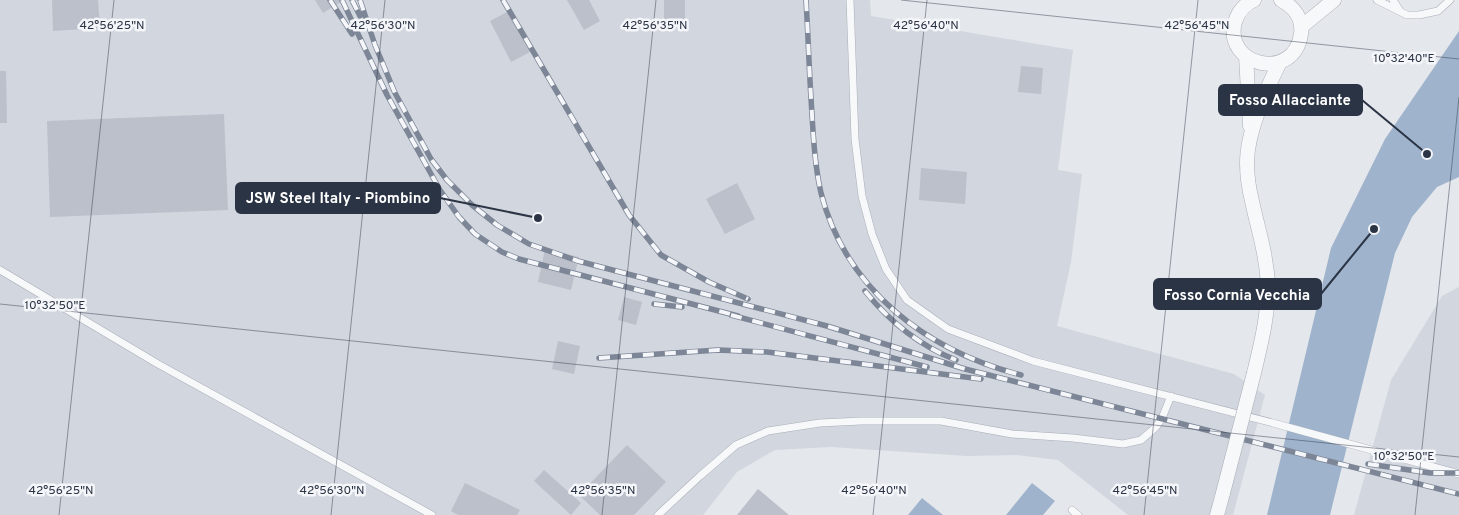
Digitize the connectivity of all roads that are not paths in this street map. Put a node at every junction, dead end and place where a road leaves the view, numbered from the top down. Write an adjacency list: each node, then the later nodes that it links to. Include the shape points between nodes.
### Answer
1 (850, 0): 14 (lane, via 855,139 862,196 886,269 907,300 948,329 1033,361)
2 (1254, 0): 10 (street, via 1243,8 1234,26 1234,36)
3 (1334, 0): 9 (street)
4 (1377, 0): 8 (lane)
5 (1393, 0): 8 (lane)
6 (1450, 0): 8 (lane, via 1438,11 1419,15)
7 (1285, 1): 9 (street, via 1300,20)
8 (1400, 11)
9 (1301, 28): 11 (street, via 1296,50)
10 (1246, 56): 11 (street, via 1260,64); 12 (street)
11 (1280, 62): 12 (street, via 1266,88)
12 (1251, 135): 18 (street, bridge, via 1247,162 1251,199 1264,248 1268,286 1264,331)
13 (0, 270): 16 (lane, via 158,364)
14 (1171, 396): 15 (lane); 17 (lane, via 1156,427 1141,440 1123,444 1012,434 941,422 836,422 768,431 736,445)
15 (1459, 474)
16 (432, 515)
17 (658, 515)
18 (1217, 515)

